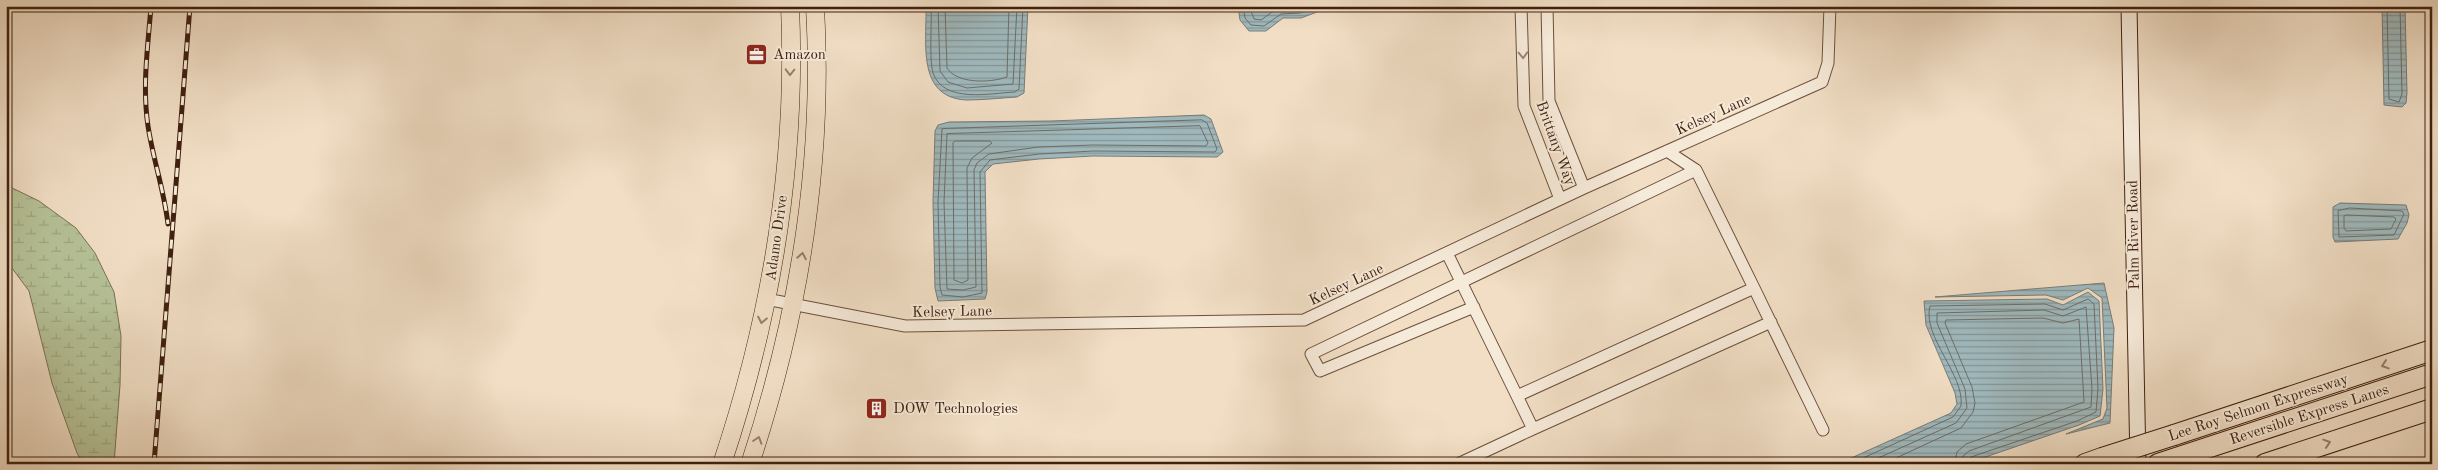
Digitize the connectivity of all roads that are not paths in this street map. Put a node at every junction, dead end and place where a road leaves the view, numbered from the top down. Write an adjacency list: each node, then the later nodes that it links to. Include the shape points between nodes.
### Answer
1 (790, 6): 14 (main road, Adamo Drive, one-way to 14, via 787,145 778,230)
2 (815, 6): 15 (main road, Adamo Drive, one-way to 2, via 815,152)
3 (1522, 6): 10 (street, Brittany Way, one-way to 10, via 1524,106)
4 (1547, 6): 9 (street, Brittany Way, via 1549,100)
5 (1830, 6): 7 (street, Kelsey Lane, via 1828,63 1822,82)
6 (2128, 6): 29 (street, Palm River Road)
7 (1667, 151): 8 (street); 9 (street, Kelsey Lane)
8 (1696, 170): 12 (street); 13 (street)
9 (1584, 188): 10 (street, Kelsey Lane)
10 (1560, 200): 11 (street, Kelsey Lane)
11 (1447, 253): 12 (street); 15 (street, Kelsey Lane, via 1304,320 905,326)
12 (1462, 283): 16 (street); 16 (street, via 1311,354 1320,371)
13 (1754, 288): 17 (street); 20 (street)
14 (766, 299): 15 (street, Kelsey Lane); 26 (main road, Adamo Drive, one-way to 26, via 747,384)
15 (792, 304): 27 (main road, Adamo Drive, one-way to 15, via 774,384)
16 (1474, 307): 20 (street)
17 (1771, 322): 22 (street); 23 (street)
18 (2432, 350): 24 (highway, Lee Roy Selmon Expressway, one-way to 24, bridge)
19 (2432, 374): 25 (highway, Reversible Express Lanes)
20 (1517, 396): 22 (street)
21 (2432, 409): 30 (highway, one-way to 21)
22 (1533, 428): 28 (street)
23 (1823, 430)
24 (2093, 461)
25 (2166, 461)
26 (722, 464)
27 (750, 464)
28 (1458, 464)
29 (2138, 464)
30 (2265, 464)

